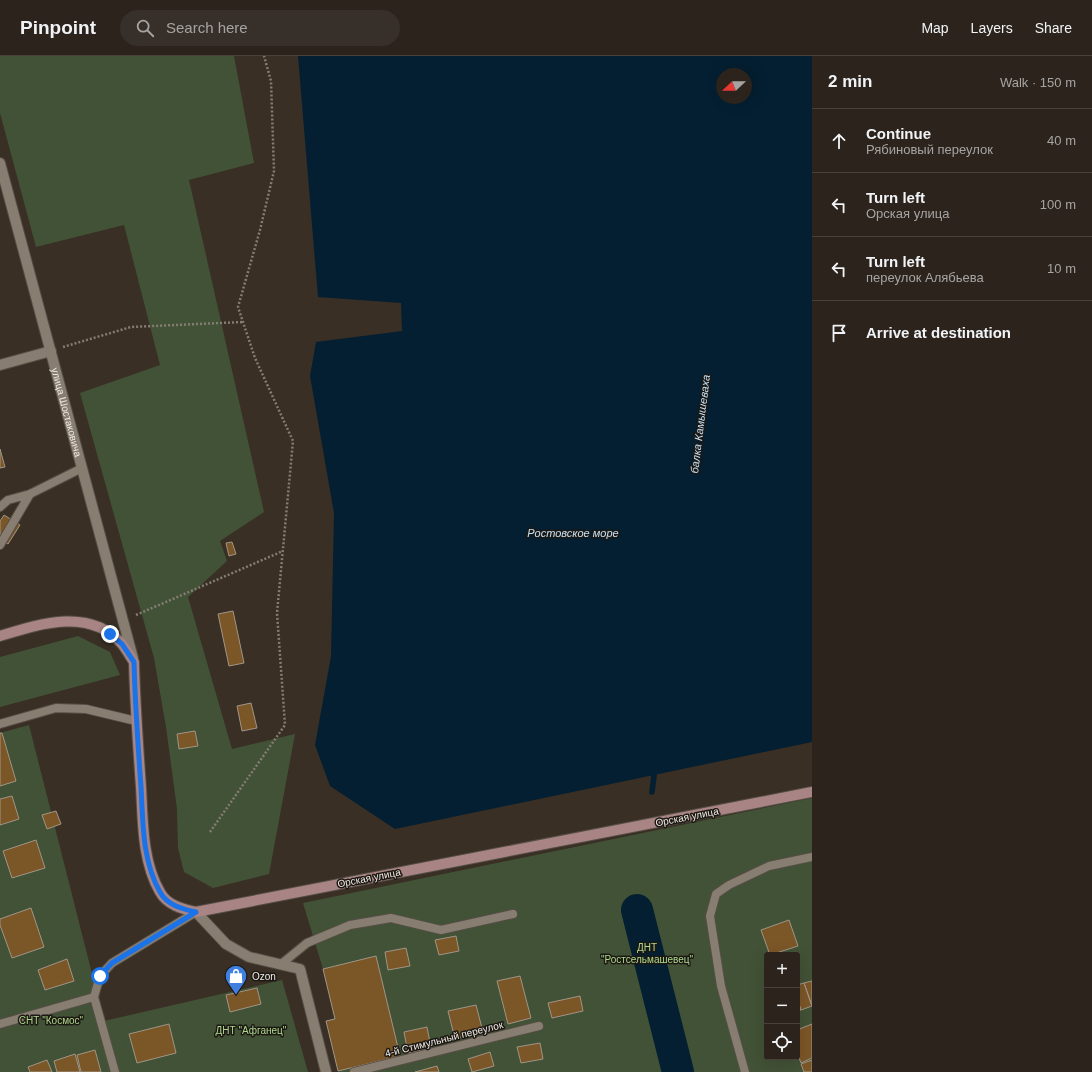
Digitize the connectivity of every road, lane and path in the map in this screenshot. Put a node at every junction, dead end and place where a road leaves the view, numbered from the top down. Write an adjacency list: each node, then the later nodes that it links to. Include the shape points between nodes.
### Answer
1 (264, 56): 3 (path, via 271,80 274,171 238,306)
2 (0, 162): 4 (street, улица Шостаковича)
3 (243, 322): 4 (path, via 132,327); 10 (path, via 255,358 293,441)
4 (51, 351): 5 (street); 6 (street, улица Шостаковича)
5 (0, 365)
6 (82, 468): 7 (lane); 11 (street, улица Шостаковича)
7 (30, 494): 8 (lane, via 8,500); 9 (lane)
8 (0, 507)
9 (0, 545)
10 (283, 551): 11 (path); 17 (path, via 277,614 285,725)
11 (122, 620): 13 (street, улица Шостаковича)
12 (0, 636): 13 (main road, via 40,624 80,622 97,626 110,634 122,644)
13 (134, 662): 14 (main road, Орская улица)
14 (136, 721): 15 (lane, via 86,709 56,708); 19 (main road, Орская улица, via 144,834 153,877 160,893 169,902)
15 (0, 724)
16 (812, 792): 19 (main road, Орская улица)
17 (210, 832)
18 (812, 858): 28 (lane, via 769,866 716,894 710,916 721,986)
19 (196, 912): 21 (street, via 226,944 249,957); 22 (lane, via 112,963 100,976)
20 (513, 914): 21 (lane, via 441,930 391,918 350,926 307,943)
21 (280, 965): 26 (street, via 300,969)
22 (94, 997): 23 (lane); 25 (lane)
23 (0, 1024)
24 (539, 1026): 27 (lane, 4-й Стимульный переулок)
25 (115, 1072)
26 (326, 1072)
27 (354, 1072)
28 (745, 1072)

